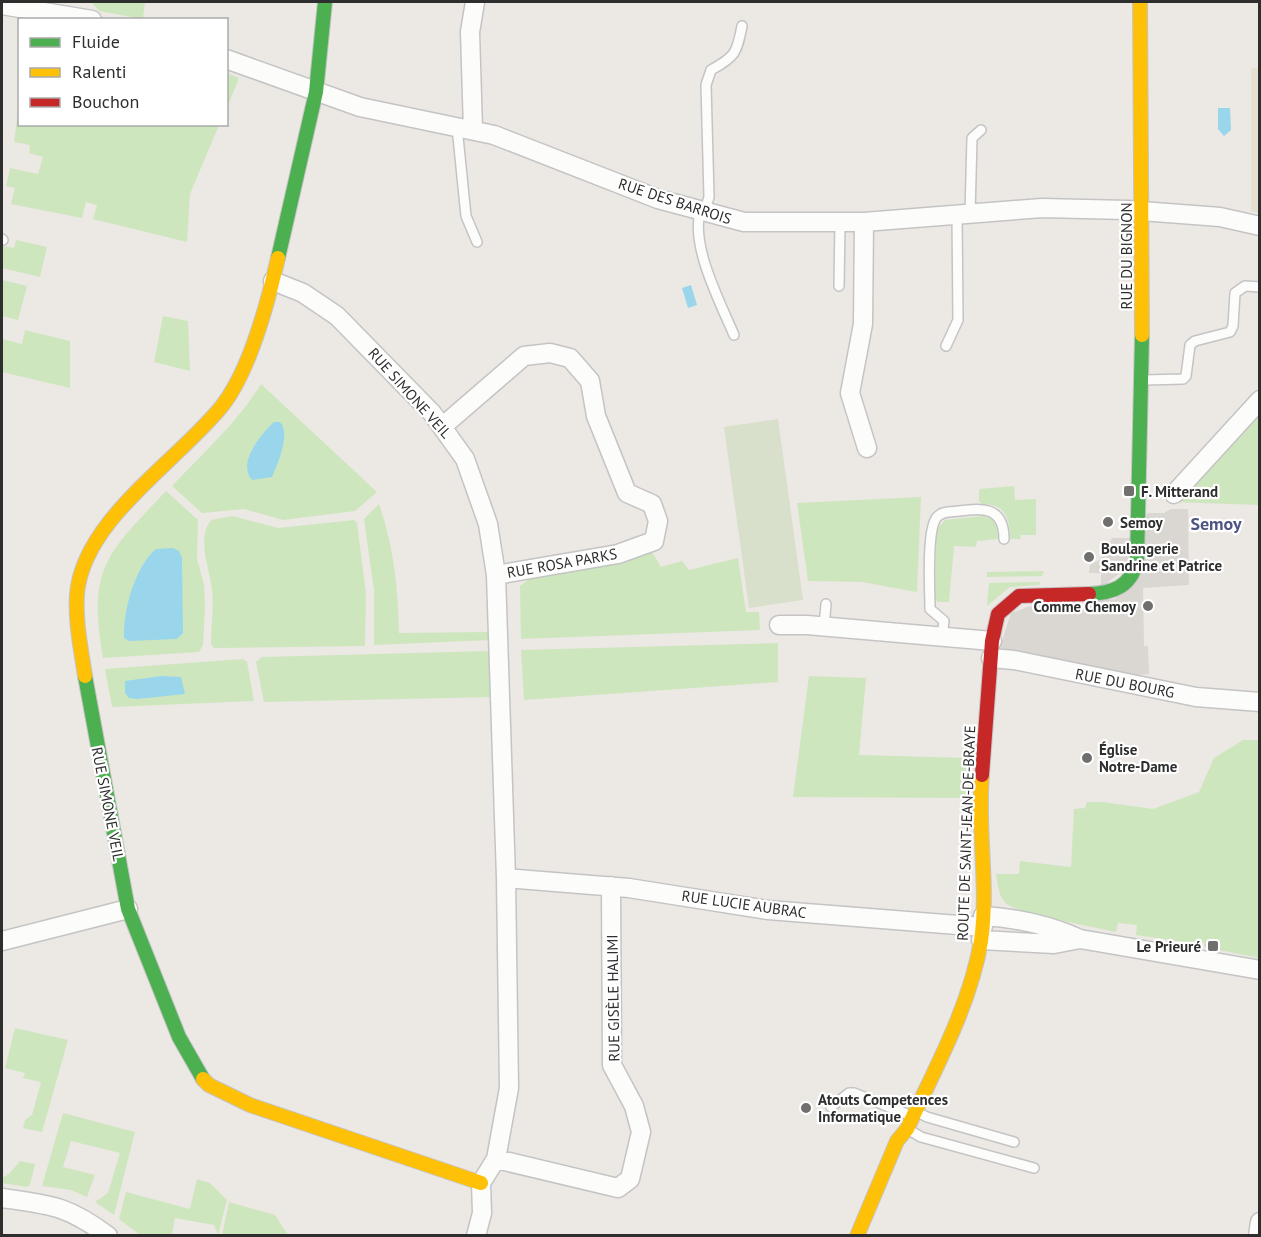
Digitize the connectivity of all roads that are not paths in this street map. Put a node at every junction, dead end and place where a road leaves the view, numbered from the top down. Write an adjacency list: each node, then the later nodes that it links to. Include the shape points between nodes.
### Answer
1 (325, 2): 8 (street, RUE SIMONE VEIL)
2 (475, 2): 9 (street, via 470,24)
3 (1140, 2): 11 (street, RUE DU BIGNON)
4 (2, 5): 5 (street)
5 (83, 12)
6 (741, 26): 12 (lane, via 737,51 711,70 706,85 710,197)
7 (228, 60): 8 (street, RUE DES BARROIS)
8 (316, 92): 9 (street, RUE DES BARROIS, via 360,107); 18 (street, RUE SIMONE VEIL)
9 (465, 128): 12 (street, RUE DES BARROIS); 17 (lane, via 466,216)
10 (981, 130): 13 (lane, via 972,138)
11 (1143, 212): 13 (street, RUE DES BARROIS, via 1042,208); 16 (street, RUE DES BARROIS, via 1220,217); 23 (street, RUE DU BIGNON)
12 (702, 213): 14 (street, RUE DES BARROIS, via 744,222); 21 (lane, via 696,226)
13 (964, 214): 15 (street, RUE DES BARROIS); 22 (lane, via 958,320)
14 (840, 222): 15 (street, RUE DES BARROIS); 19 (lane)
15 (864, 222): 26 (street, via 863,324 850,393)
16 (1260, 226)
17 (477, 242)
18 (273, 281): 25 (street, RUE SIMONE VEIL, via 303,293 337,315); 39 (street, RUE SIMONE VEIL, via 234,389 106,526 83,567 77,594 78,629)
19 (839, 286)
20 (1260, 287): 23 (lane, via 1245,286 1235,293 1230,332 1190,345 1183,379)
21 (734, 335)
22 (946, 346)
23 (1142, 380): 28 (street, RUE DU BIGNON)
24 (1260, 400): 27 (street)
25 (443, 426): 30 (street, RUE SIMONE VEIL, via 465,459 484,513); 30 (street, RUE ROSA PARKS, via 524,356 549,353 570,358 590,381 596,416 627,492 652,504 658,521 654,541 618,554)
26 (867, 448)
27 (1174, 494)
28 (1140, 510): 35 (street, ROUTE DE SAINT-JEAN-DE-BRAYE, via 1136,567 1124,586 1108,593 1018,596 998,614)
29 (1004, 539): 34 (lane, via 1003,525 991,512 973,508 937,517 931,533 930,609 944,621)
30 (496, 575): 37 (street, RUE SIMONE VEIL)
31 (826, 604): 33 (lane)
32 (779, 625): 33 (street, RUE DU BOURG)
33 (824, 627): 34 (street, RUE DU BOURG)
34 (942, 637): 35 (street, RUE DU BOURG)
35 (992, 650): 36 (street, RUE DU BOURG, via 1014,660 1196,697); 40 (street, ROUTE DE SAINT-JEAN-DE-BRAYE, via 981,782)
36 (1260, 702)
37 (506, 878): 38 (street, RUE LUCIE AUBRAC); 48 (street, RUE SIMONE VEIL, via 509,1088)
38 (611, 886): 40 (street, RUE LUCIE AUBRAC, via 768,910); 48 (street, RUE GISÈLE HALIMI, via 612,1065 634,1106 641,1132 630,1179 618,1188)
39 (128, 909): 42 (street); 50 (street, RUE SIMONE VEIL, via 179,1037 199,1075 209,1085 250,1105)
40 (983, 928): 41 (street, via 1054,944); 41 (street, via 1011,918 1055,928); 45 (street, ROUTE DE SAINT-JEAN-DE-BRAYE, via 975,968 947,1044)
41 (1080, 939): 43 (street)
42 (2, 941)
43 (1260, 970)
44 (831, 1107): 45 (lane, via 854,1093)
45 (914, 1113): 46 (street, ROUTE DE SAINT-JEAN-DE-BRAYE); 47 (lane)
46 (907, 1129): 49 (lane, via 921,1137); 55 (street, ROUTE DE SAINT-JEAN-DE-BRAYE, via 897,1141)
47 (1014, 1142)
48 (496, 1159): 50 (street)
49 (1034, 1168)
50 (481, 1183): 54 (street, via 482,1213)
51 (2, 1198): 53 (street, via 68,1210)
52 (1260, 1222): 56 (street)
53 (108, 1236)
54 (476, 1236)
55 (857, 1236)
56 (1258, 1236)

